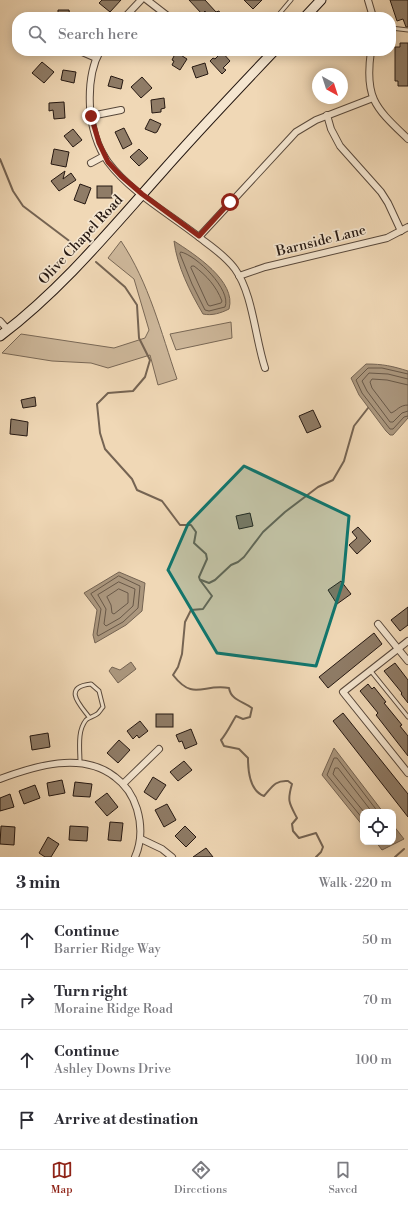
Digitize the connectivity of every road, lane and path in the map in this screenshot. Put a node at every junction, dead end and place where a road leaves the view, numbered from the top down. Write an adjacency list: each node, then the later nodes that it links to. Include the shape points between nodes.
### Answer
1 (140, 0): 6 (street)
2 (147, 0): 7 (street)
3 (291, 0): 8 (lane)
4 (321, 0): 9 (main road)
5 (368, 0): 10 (street)
6 (129, 12)
7 (163, 12)
8 (281, 12)
9 (310, 12)
10 (372, 12)
11 (396, 29): 12 (lane)
12 (408, 30)
13 (91, 56): 16 (street)
14 (269, 56): 24 (main road, Olive Chapel Road)
15 (371, 56): 17 (street, via 369,77)
16 (96, 58): 20 (street, via 89,98)
17 (373, 98): 19 (street); 21 (street, via 384,116)
18 (121, 110): 20 (street)
19 (327, 115): 26 (street, via 340,146 381,192); 27 (street, via 296,132)
20 (91, 116): 22 (street)
21 (408, 139)
22 (104, 156): 23 (street); 24 (street, via 121,176)
23 (91, 163)
24 (142, 194): 27 (street); 30 (main road, Olive Chapel Road, via 61,284)
25 (408, 227): 26 (street, Barnside Lane)
26 (401, 231): 28 (street, Barnside Lane, via 388,238 265,267)
27 (199, 236): 28 (street, via 225,258)
28 (239, 276): 32 (street, via 248,298)
29 (0, 321): 30 (street)
30 (8, 330): 31 (main road, Olive Chapel Road)
31 (0, 336)
32 (265, 368)
33 (378, 624): 35 (street)
34 (408, 641): 35 (street)
35 (398, 649): 36 (street); 37 (street)
36 (408, 661)
37 (370, 670): 39 (lane); 42 (street, via 343,692)
38 (89, 717): 38 (lane, via 97,714 103,707 99,691 91,684 80,687 75,695); 41 (lane, via 81,729)
39 (408, 717)
40 (159, 749): 44 (street)
41 (80, 763): 43 (street, via 43,766); 44 (street, via 109,772)
42 (407, 770)
43 (0, 779)
44 (123, 784): 45 (street, via 135,803)
45 (141, 839): 46 (street); 47 (street)
46 (135, 857)
47 (172, 857)

